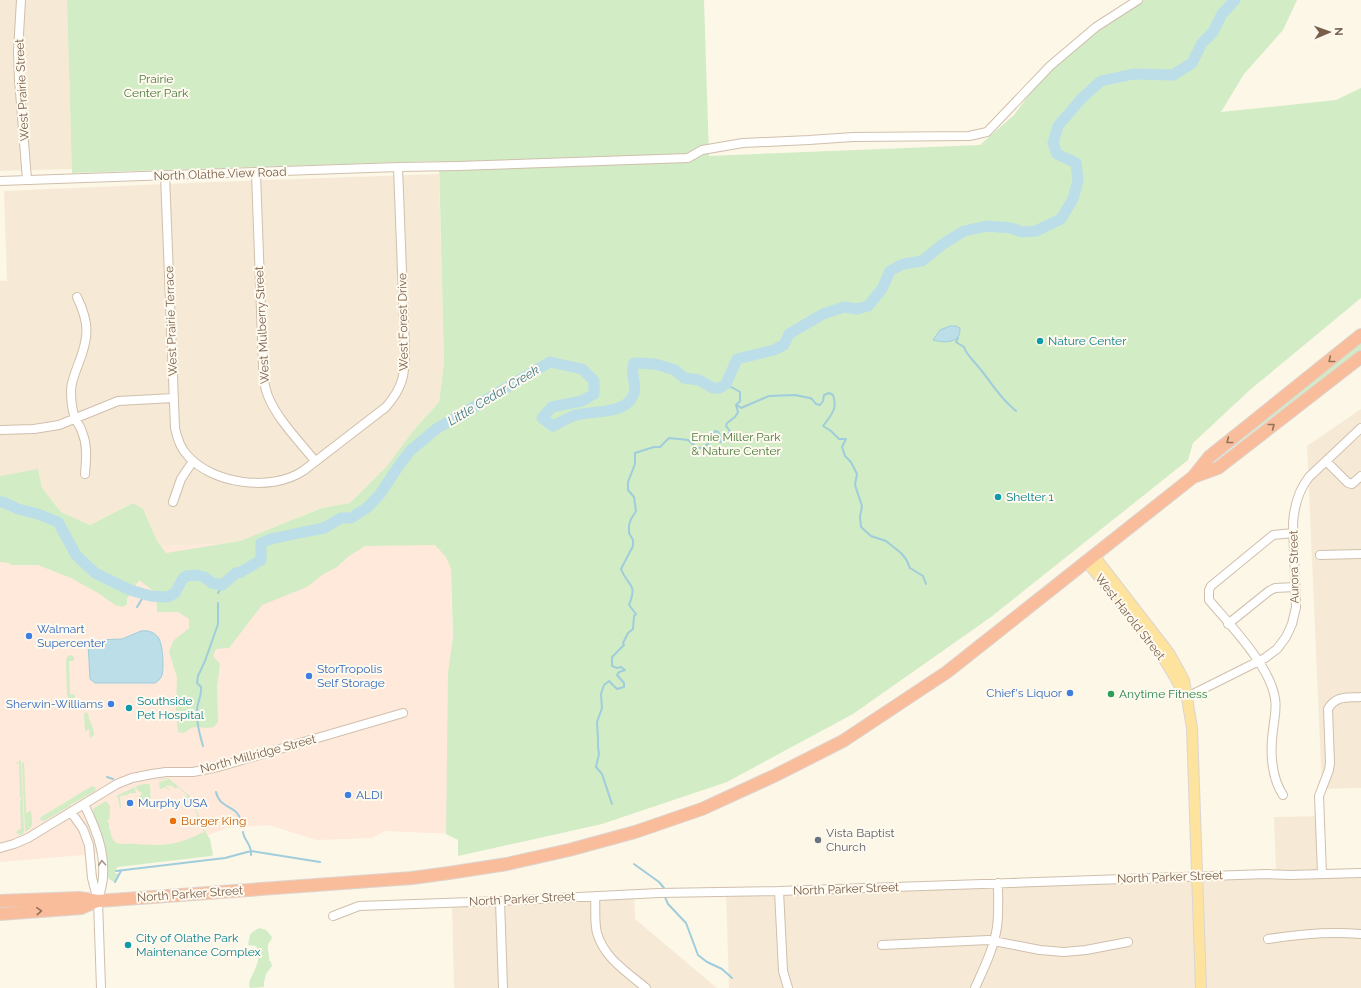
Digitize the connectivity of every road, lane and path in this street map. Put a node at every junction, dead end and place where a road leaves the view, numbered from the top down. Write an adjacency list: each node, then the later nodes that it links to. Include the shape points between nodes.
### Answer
1 (20, 0): 6 (street, West Prairie Street, via 19,78)
2 (1138, 0): 3 (street, North Olathe View Road, via 1096,27 1050,66 987,132 969,136 853,136 743,143 702,150 688,158)
3 (398, 167): 4 (street, North Olathe View Road); 16 (street, West Forest Drive, via 405,350 403,379 386,406)
4 (256, 173): 5 (street, North Olathe View Road); 16 (street, West Mulberry Street, via 265,388 272,405)
5 (165, 175): 6 (street, North Olathe View Road); 11 (street, West Prairie Terrace)
6 (28, 180): 7 (street, North Olathe View Road)
7 (0, 181)
8 (77, 297): 12 (street, via 85,313 86,331 84,350 71,389)
9 (1361, 335): 20 (highway, one-way to 20, via 1209,457)
10 (1361, 357): 20 (highway, one-way to 10, via 1218,468)
11 (174, 398): 12 (street, via 118,401); 15 (street, West Prairie Terrace, via 177,437)
12 (75, 418): 14 (street, via 58,425 34,429); 18 (street, via 87,452)
13 (1361, 428): 17 (street, Aurora Street)
14 (0, 430)
15 (193, 461): 16 (street, West Prairie Terrace, via 213,473 261,484 290,478); 21 (street, via 181,479)
16 (315, 461)
17 (1326, 461): 19 (street, via 1348,483 1352,484); 22 (street, Aurora Street, via 1303,486 1294,511)
18 (85, 474)
19 (1361, 476)
20 (1193, 477): 25 (highway, North Parker Street)
21 (173, 502)
22 (1293, 533): 26 (street, Aurora Street); 27 (street, via 1272,535 1211,586 1209,600)
23 (1361, 554): 24 (street)
24 (1320, 555)
25 (1091, 559): 29 (main road, West Harold Street, via 1098,562 1169,653 1184,680); 43 (highway, North Parker Street, via 947,672 880,718 843,741 776,776 702,809 610,839 507,864 449,874)
26 (1295, 587): 27 (street, via 1275,588 1269,591); 28 (street, Aurora Street, via 1296,607 1286,637 1277,649)
27 (1228, 624): 28 (street)
28 (1259, 662): 29 (street, Aurora Street); 32 (street, via 1268,677 1275,699 1273,764)
29 (1187, 697): 38 (main road, West Harold Street, via 1192,728)
30 (1361, 697): 37 (street, via 1338,698 1328,709 1330,763 1321,789 1319,805)
31 (403, 713): 33 (street, North Millridge Street, via 218,768 193,772 166,772 132,778)
32 (1283, 795)
33 (84, 804): 34 (street, North Millridge Street); 43 (street, one-way to 33, via 103,876 102,851)
34 (71, 812): 35 (street, North Millridge Street, via 21,841); 43 (street, via 86,834)
35 (0, 848)
36 (1361, 873): 37 (street, North Parker Street)
37 (1322, 874): 38 (street, North Parker Street)
38 (1197, 876): 39 (street, North Parker Street); 57 (main road, West Harold Street)
39 (998, 883): 40 (street, North Parker Street); 49 (street, via 997,925)
40 (779, 891): 41 (street, North Parker Street); 55 (street, via 783,971)
41 (595, 896): 44 (street, North Parker Street); 54 (street, via 597,933 604,949)
42 (0, 901): 43 (highway, North Parker Street, via 79,898)
43 (98, 901): 45 (highway, North Parker Street, one-way to 43, via 80,908); 52 (street)
44 (500, 901): 46 (street, North Parker Street, via 359,906); 53 (street)
45 (0, 914)
46 (333, 916)
47 (1361, 934): 48 (street, via 1314,933)
48 (1268, 939)
49 (993, 941): 50 (street, via 1056,952 1079,951); 51 (street); 56 (street)
50 (1128, 942)
51 (882, 945)
52 (101, 988)
53 (503, 988)
54 (646, 988)
55 (788, 988)
56 (975, 988)
57 (1201, 988)

